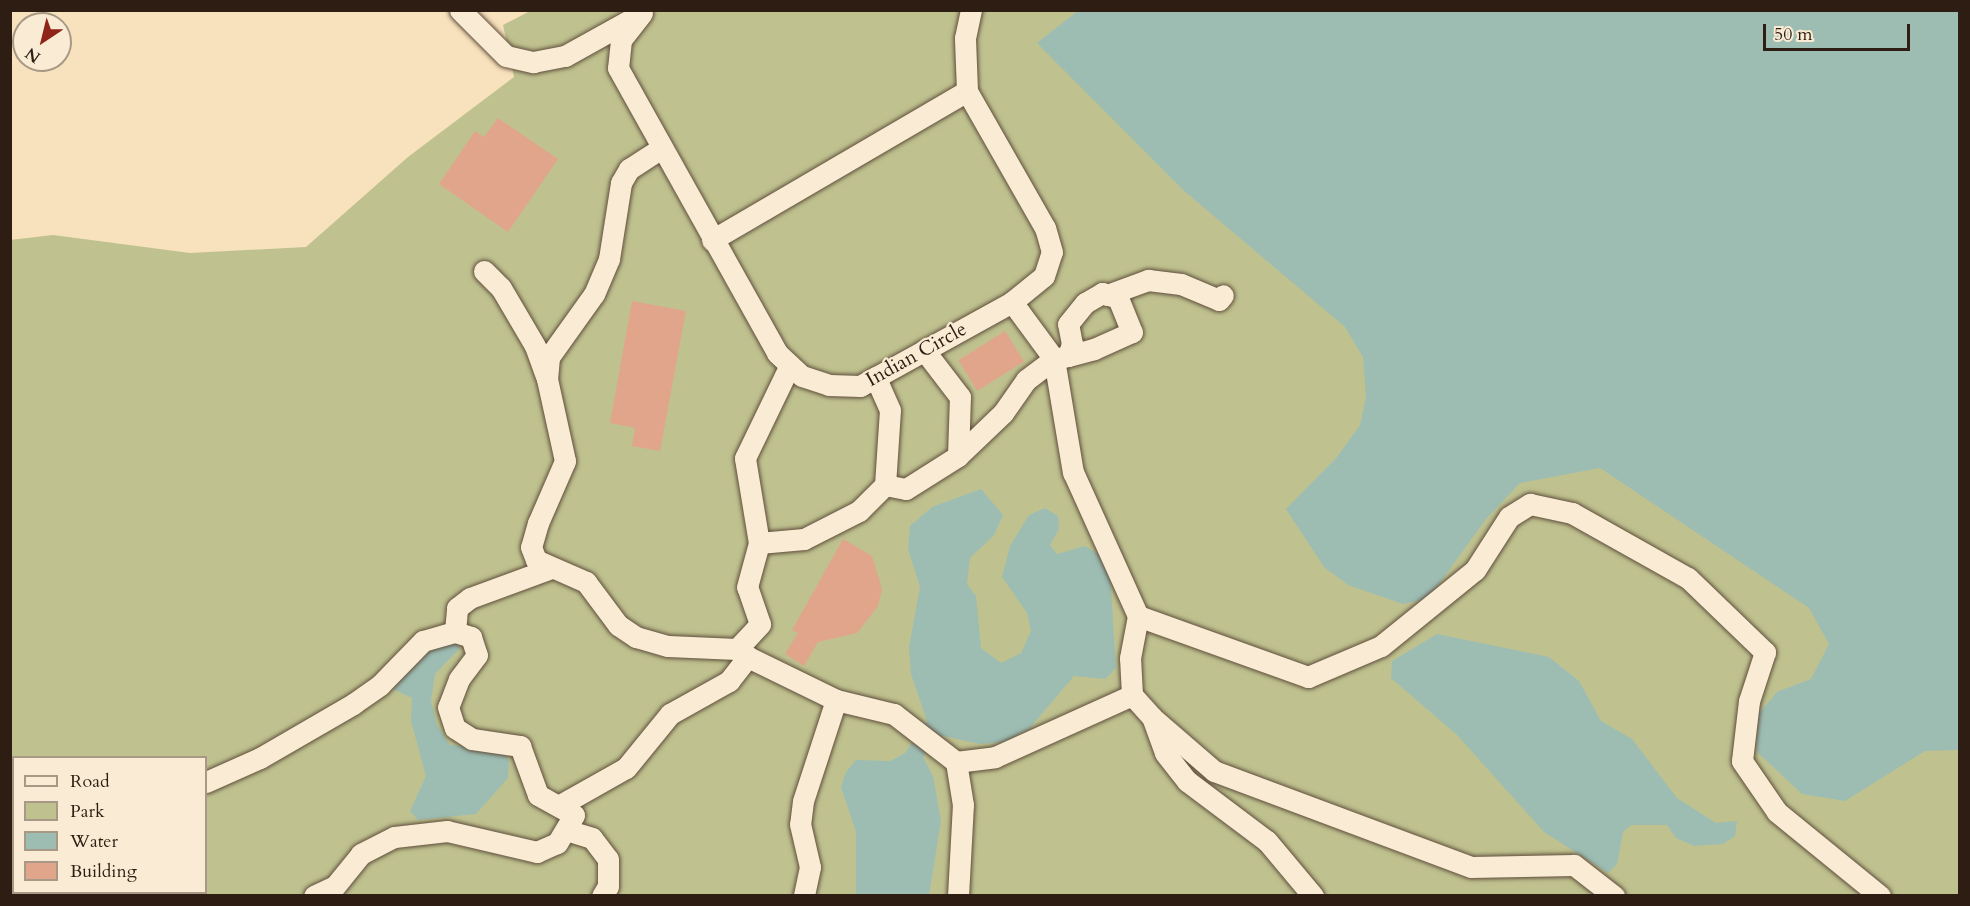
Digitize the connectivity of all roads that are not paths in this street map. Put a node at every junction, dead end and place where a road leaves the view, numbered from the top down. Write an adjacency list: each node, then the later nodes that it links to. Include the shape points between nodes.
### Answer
1 (460, 10): 3 (lane, via 506,56 533,63 565,56)
2 (971, 10): 4 (lane, Indian Circle, via 965,38)
3 (644, 12): 5 (lane, Indian Circle, via 621,40 618,68)
4 (967, 91): 6 (lane); 10 (lane, Indian Circle, via 1045,228 1052,252 1044,276)
5 (660, 149): 6 (lane, Indian Circle); 15 (lane, via 630,169 621,183 609,259 594,294 549,357)
6 (712, 240): 13 (lane, Indian Circle, via 777,353)
7 (484, 271): 15 (lane, via 530,336)
8 (1107, 295): 9 (lane, via 1148,280 1181,284 1219,300); 12 (lane, via 1085,303 1068,324 1072,344); 12 (lane, via 1118,298 1132,332)
9 (1223, 295)
10 (1012, 302): 11 (lane, Indian Circle); 12 (lane)
11 (924, 350): 14 (lane, Indian Circle); 16 (lane, via 960,397)
12 (1061, 357): 16 (lane, via 1026,380 1003,413); 20 (lane, via 1073,472)
13 (790, 365): 14 (lane, Indian Circle, via 802,376 829,386 860,386); 18 (lane, via 745,458)
14 (875, 377): 17 (lane, via 890,410)
15 (547, 380): 19 (lane, via 565,461 531,547 536,560)
16 (958, 456): 17 (lane, via 906,489)
17 (885, 485): 18 (lane, via 859,511 804,539)
18 (759, 543): 22 (lane, via 747,586 760,624)
19 (549, 569): 21 (lane, via 470,598 457,608); 22 (lane, via 586,582 618,625 636,637 668,646)
20 (1138, 616): 23 (lane, via 1130,658); 36 (lane, via 1308,677 1381,646 1475,570 1509,518 1530,504 1572,513 1688,578 1765,652 1749,701 1742,761 1777,812)
21 (454, 632): 27 (lane, via 423,641 380,685 352,704 260,758); 28 (lane, via 471,637 477,655 459,679 448,706 455,728 472,739 520,746 538,795)
22 (742, 653): 24 (lane); 28 (lane, via 729,681 670,714 626,768)
23 (1132, 695): 25 (lane); 26 (lane, via 995,757)
24 (836, 700): 26 (lane, via 894,714); 32 (lane, via 803,801 800,824 810,867)
25 (1152, 717): 34 (lane, via 1165,753 1187,781 1267,841); 35 (lane, via 1214,771 1471,867 1574,865)
26 (956, 762): 33 (lane, via 963,805)
27 (207, 782)
28 (562, 804): 29 (lane, via 574,815)
29 (566, 830): 30 (lane, via 558,843 537,852 447,831 394,837 361,854 335,886); 31 (lane, via 592,838 608,859 608,886)
30 (314, 896)
31 (602, 896)
32 (804, 896)
33 (958, 896)
34 (1313, 896)
35 (1614, 896)
36 (1880, 896)

